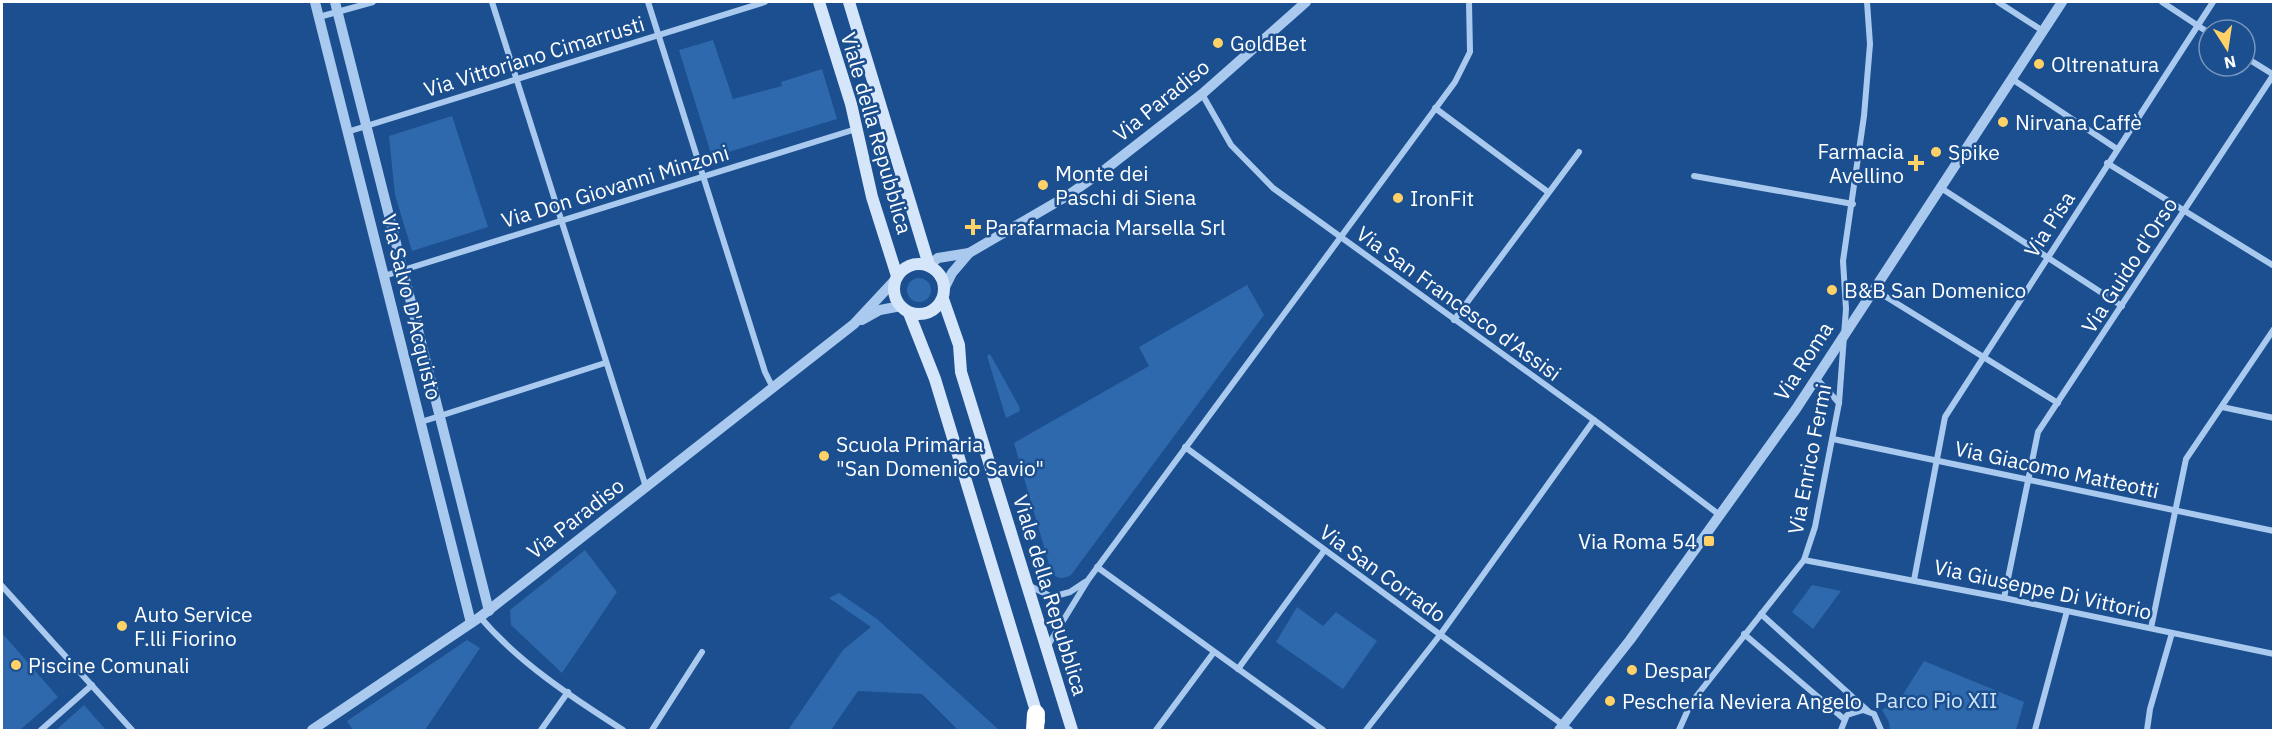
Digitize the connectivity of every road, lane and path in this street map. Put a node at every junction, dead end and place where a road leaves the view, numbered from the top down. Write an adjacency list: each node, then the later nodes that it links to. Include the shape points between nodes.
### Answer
1 (315, 2): 16 (street, Via Salvo D'Acquisto)
2 (373, 2): 15 (street)
3 (492, 2): 24 (street)
4 (648, 2): 21 (street)
5 (765, 2): 21 (street, Via Vittoriano Cimarrusti)
6 (819, 2): 29 (main road, Viale della Repubblica)
7 (849, 2): 44 (main road, Viale della Repubblica)
8 (1306, 2): 26 (street, Via Paradiso)
9 (1469, 2): 27 (street, via 1470,52 1455,82)
10 (1867, 2): 38 (street, Via Enrico Fermi, via 1870,44)
11 (1998, 2): 20 (street)
12 (2062, 2): 20 (street, Via Roma)
13 (2162, 2): 18 (street)
14 (2213, 2): 17 (street, Via Pisa)
15 (336, 7): 16 (street); 28 (street, Via Salvo D'Acquisto)
16 (318, 17): 30 (street, Via Salvo D'Acquisto)
17 (2203, 18)
18 (2197, 25)
19 (2197, 28): 31 (street, Via Pisa)
20 (2043, 30): 25 (street, Via Roma)
21 (659, 35): 24 (street, Via Vittoriano Cimarrusti); 34 (street)
22 (2257, 65): 23 (street)
23 (2273, 75): 39 (street, Via Guido d'Orso)
24 (517, 79): 28 (street, Via Vittoriano Cimarrusti); 40 (street)
25 (2012, 79): 31 (street); 36 (street, Via Roma)
26 (1202, 94): 41 (street, Via San Francesco d'Assisi, via 1231,145 1273,188); 42 (street, Via Paradiso, via 1067,196)
27 (1435, 108): 37 (street); 41 (street)
28 (366, 126): 30 (street, Via Vittoriano Cimarrusti); 46 (street, Via Salvo D'Acquisto)
29 (856, 129): 34 (street, Via Don Giovanni Minzoni); 48 (main road, Viale della Repubblica)
30 (347, 132): 47 (street, Via Salvo D'Acquisto)
31 (2117, 149): 33 (street, Via Pisa)
32 (1579, 152): 37 (street)
33 (2107, 163): 39 (street); 43 (street, Via Pisa)
34 (705, 176): 40 (street, Via Don Giovanni Minzoni); 60 (street)
35 (1694, 176): 38 (street)
36 (1941, 188): 43 (street); 49 (street, Via Roma)
37 (1548, 192): 53 (street)
38 (1853, 204): 56 (street, Via Enrico Fermi, via 1842,275)
39 (2184, 211): 45 (street); 51 (street, Via Guido d'Orso)
40 (562, 219): 46 (street, Via Don Giovanni Minzoni); 58 (street)
41 (1340, 238): 53 (street, Via San Francesco d'Assisi); 69 (street)
42 (969, 253): 44 (street, Via Paradiso, via 938,258); 50 (street, Via Paradiso, via 952,273)
43 (2047, 257): 51 (street); 57 (street, Via Pisa)
44 (929, 265): 48 (main road, via 911,266); 50 (main road, via 940,277)
45 (2274, 266)
46 (403, 270): 47 (street, Via Don Giovanni Minzoni); 64 (street, Via Salvo D'Acquisto)
47 (384, 276): 67 (street, Via Salvo D'Acquisto)
48 (896, 278): 52 (main road, via 894,291); 54 (street, Via Paradiso)
49 (1875, 290): 56 (street, Via Roma); 57 (street)
50 (943, 294): 52 (main road, via 937,308 926,313); 81 (main road, Viale della Repubblica, via 959,345 962,372)
51 (2122, 306): 62 (street, Via Guido d'Orso)
52 (905, 310): 54 (street, Via Paradiso, via 880,310); 100 (main road, via 935,380)
53 (1454, 320): 66 (street, Via San Francesco d'Assisi)
54 (854, 324): 60 (street, Via Paradiso)
55 (2274, 329): 63 (street)
56 (1845, 332): 59 (street, Via Roma); 61 (street, Via Enrico Fermi)
57 (1984, 356): 62 (street); 70 (street, Via Pisa, via 1945,417)
58 (605, 363): 64 (street); 72 (street)
59 (1816, 378): 61 (street); 74 (street, Via Roma)
60 (772, 387): 72 (street, Via Paradiso)
61 (1839, 403): 68 (street, Via Enrico Fermi)
62 (2058, 403): 71 (street, Via Guido d'Orso, via 2038,432)
63 (2222, 407): 65 (street); 73 (street, via 2186,459)
64 (440, 417): 67 (street); 86 (street, Via Salvo D'Acquisto)
65 (2274, 418)
66 (1594, 420): 74 (street, Via San Francesco d'Assisi); 90 (street)
67 (421, 422): 86 (street, Via Salvo D'Acquisto)
68 (1833, 439): 70 (street, Via Giacomo Matteotti); 77 (street, Via Enrico Fermi, via 1815,527)
69 (1185, 447): 76 (street, Via San Corrado); 78 (street)
70 (1938, 461): 71 (street, Via Giacomo Matteotti); 79 (street, Via Pisa)
71 (2028, 479): 73 (street, Via Giacomo Matteotti); 83 (street, Via Guido d'Orso)
72 (646, 487): 86 (street, Via Paradiso)
73 (2175, 510): 75 (street, Via Giacomo Matteotti); 87 (street)
74 (1720, 516): 101 (street, Via Roma)
75 (2274, 531)
76 (1324, 551): 90 (street, Via San Corrado); 95 (street)
77 (1804, 560): 79 (street, Via Giuseppe Di Vittorio); 85 (street, Via Enrico Fermi)
78 (1097, 567): 80 (street); 93 (street)
79 (1914, 579): 83 (street, Via Giuseppe Di Vittorio)
80 (1088, 580): 81 (street, via 1070,592 1052,597); 91 (street)
81 (1026, 584): 91 (main road, Viale della Repubblica)
82 (2, 586): 96 (street)
83 (2004, 598): 84 (street, Via Giuseppe Di Vittorio)
84 (2067, 611): 87 (street, Via Giuseppe Di Vittorio); 115 (street)
85 (1761, 614): 89 (street, Via Enrico Fermi); 98 (street)
86 (480, 617): 97 (street, via 510,648); 104 (street, Via Paradiso)
87 (2151, 628): 88 (street, Via Giuseppe Di Vittorio)
88 (2172, 633): 94 (street, Via Giuseppe Di Vittorio); 116 (street)
89 (1744, 634): 99 (street); 112 (street, Via Enrico Fermi, via 1691,703)
90 (1440, 635): 101 (street, Via San Corrado); 111 (street)
91 (1047, 647): 108 (main road, Viale della Repubblica)
92 (702, 652): 107 (street)
93 (1214, 652): 95 (street); 109 (street)
94 (2274, 654)
95 (1238, 669): 110 (street)
96 (92, 685): 102 (street); 103 (street)
97 (568, 692): 105 (street); 106 (street)
98 (1868, 711): 99 (street, via 1852,712); 114 (street, via 1878,718)
99 (1844, 719): 113 (street)
100 (1038, 725)
101 (1564, 729)
102 (41, 730)
103 (132, 730)
104 (312, 730)
105 (541, 730)
106 (623, 730)
107 (652, 730)
108 (1072, 730)
109 (1156, 730)
110 (1323, 730)
111 (1366, 730)
112 (1679, 730)
113 (1841, 730)
114 (1881, 730)
115 (2035, 730)
116 (2147, 730)

